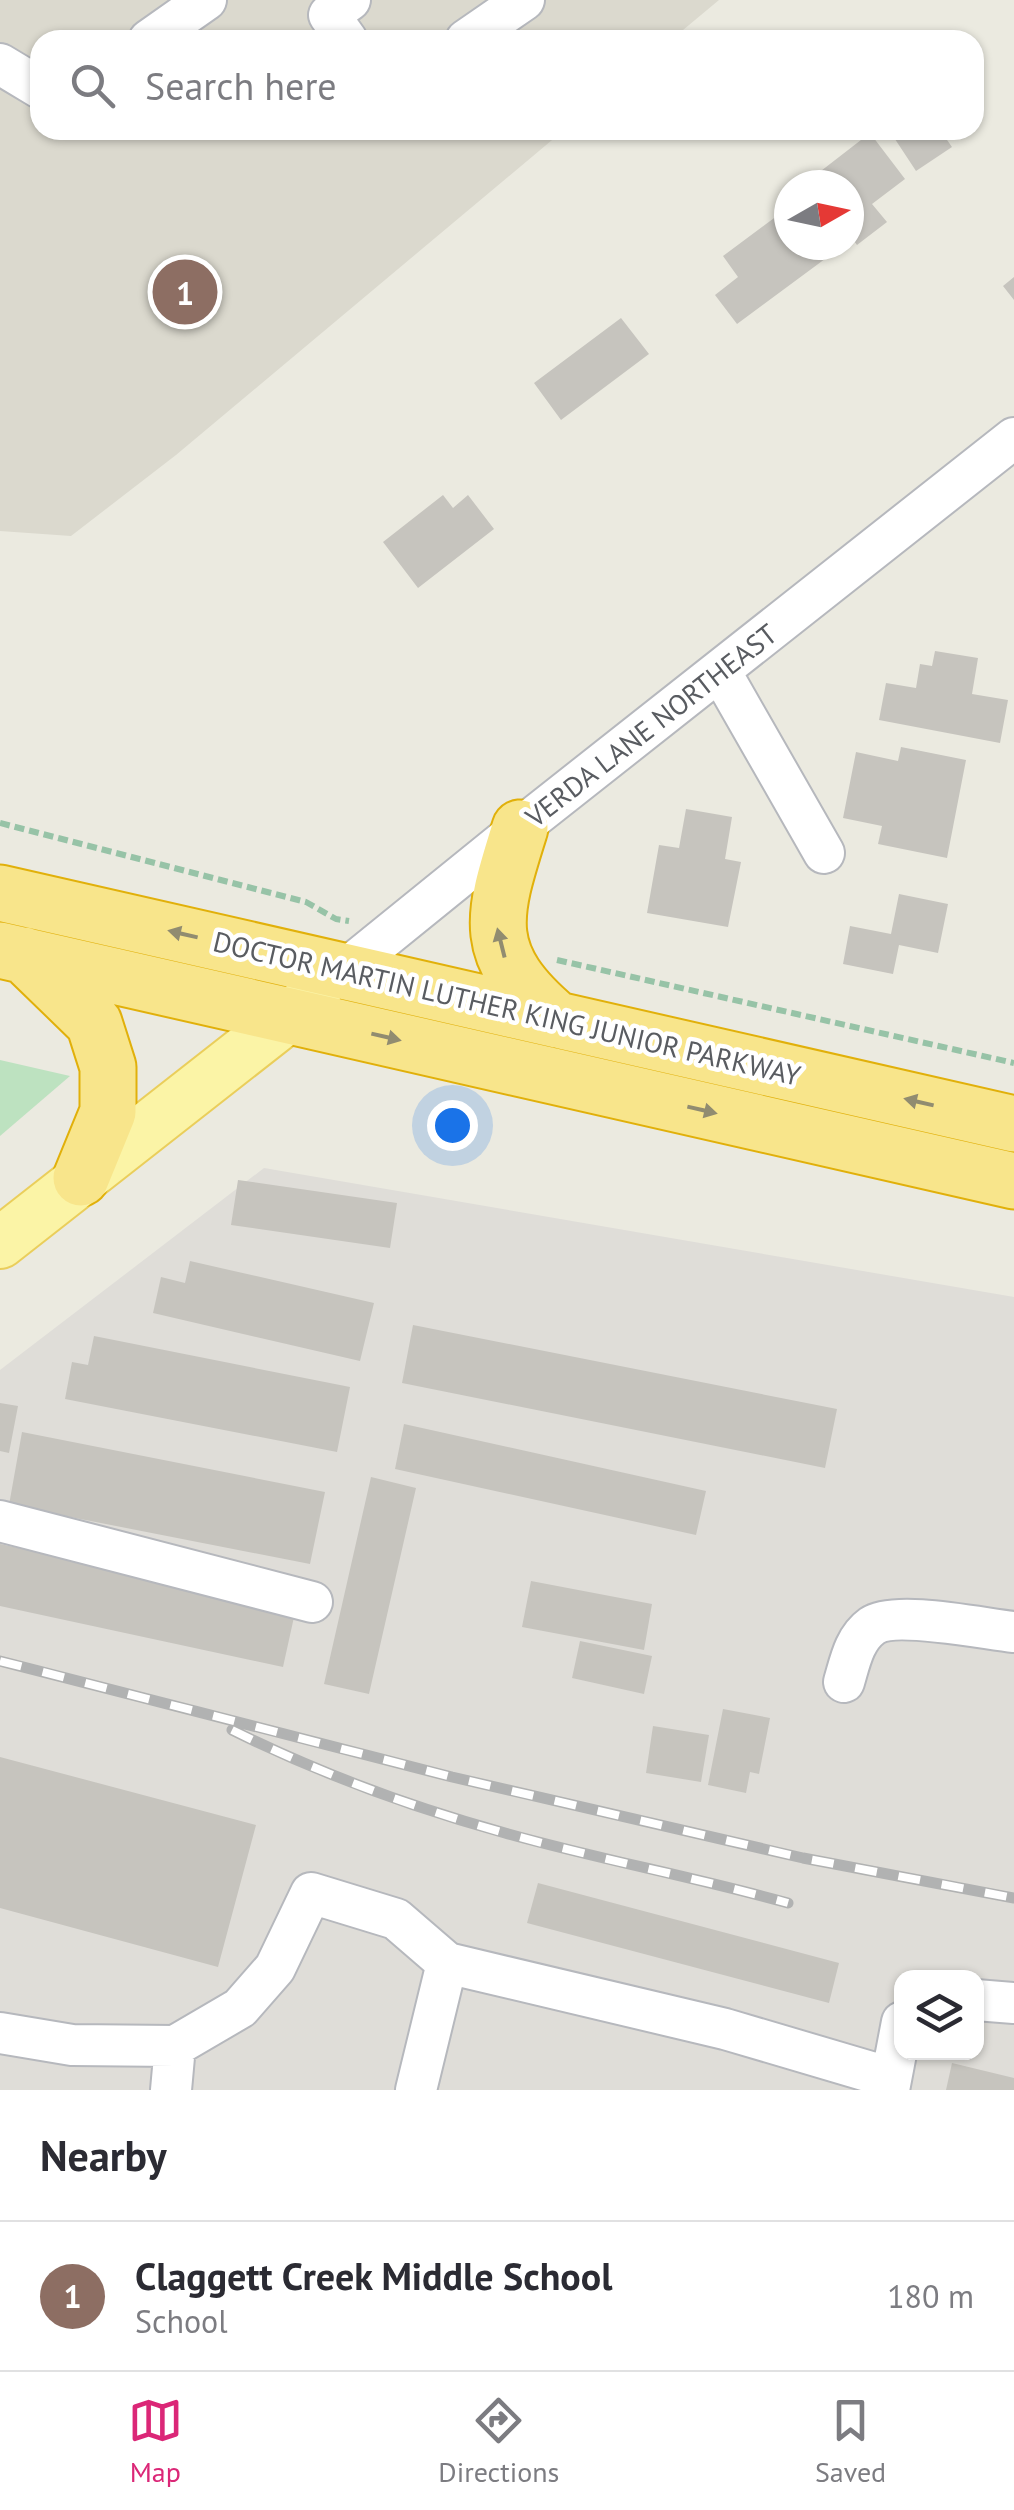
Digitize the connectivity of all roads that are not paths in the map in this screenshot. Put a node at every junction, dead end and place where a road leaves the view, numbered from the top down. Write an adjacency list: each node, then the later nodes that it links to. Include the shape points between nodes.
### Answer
1 (206, 0): 4 (street)
2 (350, 0): 5 (street, via 329,15)
3 (524, 0): 6 (street)
4 (163, 30)
5 (340, 30)
6 (480, 30)
7 (0, 64): 8 (street)
8 (30, 82)
9 (1014, 438): 10 (street, VERDA LANE NORTHEAST)
10 (720, 672): 11 (street, VERDA LANE NORTHEAST); 12 (street)
11 (520, 828): 15 (street, VERDA LANE NORTHEAST); 17 (highway, one-way to 11, via 530,996 502,954 499,894)
12 (824, 853)
13 (0, 892): 15 (highway, DOCTOR MARTIN LUTHER KING JUNIOR PARKWAY, one-way to 13)
14 (12, 952): 16 (highway, DOCTOR MARTIN LUTHER KING JUNIOR PARKWAY); 19 (highway, via 94,1023 108,1067 108,1112)
15 (346, 970): 16 (main road, VERDA LANE NORTHEAST); 17 (highway, DOCTOR MARTIN LUTHER KING JUNIOR PARKWAY)
16 (291, 1015): 19 (main road, VERDA LANE NORTHEAST); 20 (highway, DOCTOR MARTIN LUTHER KING JUNIOR PARKWAY, one-way to 20)
17 (557, 1020): 18 (highway, DOCTOR MARTIN LUTHER KING JUNIOR PARKWAY, one-way to 17)
18 (1014, 1124)
19 (81, 1178): 21 (main road, VERDA LANE NORTHEAST)
20 (1014, 1181)
21 (0, 1243)
22 (0, 1521): 23 (street)
23 (312, 1602)
24 (1014, 1632): 25 (street, via 892,1619 873,1625 856,1643)
25 (844, 1682)
26 (447, 1963): 30 (street, via 396,1919 311,1893 274,1968 240,2008); 31 (street, via 725,2029); 33 (street)
27 (984, 1999): 28 (street)
28 (1014, 2003)
29 (0, 2033): 30 (street, via 72,2045)
30 (175, 2046): 32 (street)
31 (890, 2084)
32 (171, 2090)
33 (416, 2090)

